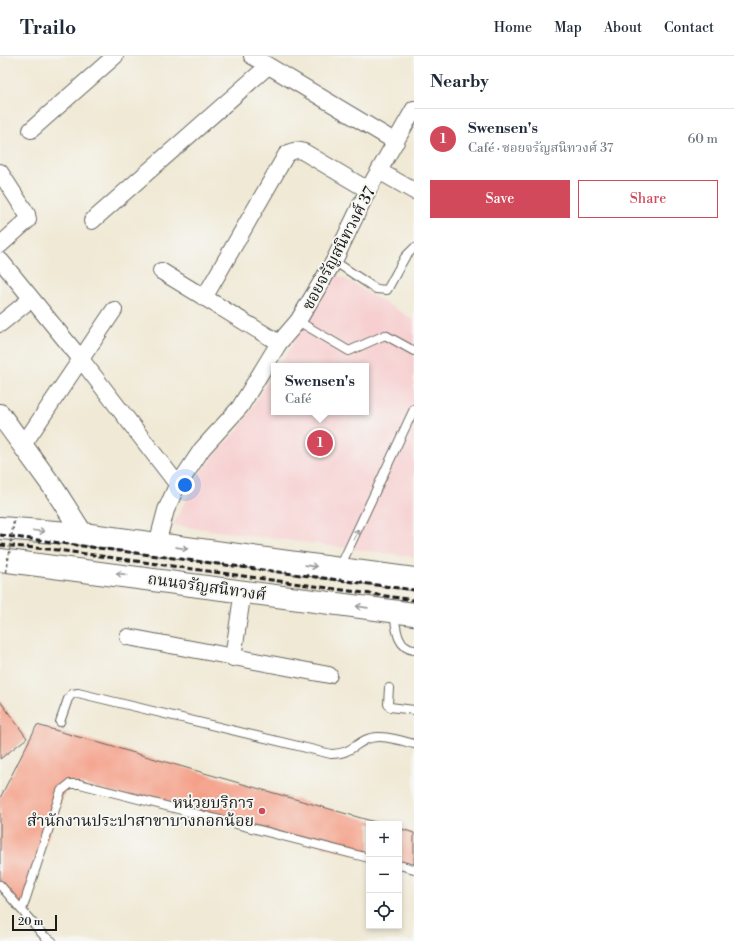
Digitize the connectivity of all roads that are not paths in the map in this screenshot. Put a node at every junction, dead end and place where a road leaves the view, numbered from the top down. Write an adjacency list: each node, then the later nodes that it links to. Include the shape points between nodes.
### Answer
1 (115, 56): 5 (street)
2 (252, 56): 3 (street)
3 (268, 66): 6 (street); 11 (street)
4 (414, 109): 6 (street, ซอยจรัญสนิทวงศ์ 37)
5 (31, 130)
6 (396, 142): 7 (street, ซอยจรัญสนิทวงศ์ 37)
7 (379, 171): 9 (street, ซอยจรัญสนิทวงศ์ 37); 10 (street)
8 (0, 172): 12 (street, via 27,214 28,220)
9 (368, 190): 15 (street, ซอยจรัญสนิทวงศ์ 37); 17 (street, via 304,152 290,152)
10 (414, 191)
11 (92, 221)
12 (0, 245)
13 (414, 248): 15 (lane, via 405,257 387,290 376,289)
14 (1, 261): 18 (street)
15 (334, 261): 20 (street, ซอยจรัญสนิทวงศ์ 37)
16 (161, 271): 17 (street)
17 (204, 298): 22 (street)
18 (31, 299): 21 (street); 24 (street)
19 (114, 310): 24 (street)
20 (298, 321): 22 (street, ซอยจรัญสนิทวงศ์ 37); 23 (lane, via 349,351 385,335)
21 (0, 324)
22 (279, 343): 28 (street, ซอยจรัญสนิทวงศ์ 37, via 240,407 202,449)
23 (414, 351)
24 (80, 358): 27 (street); 28 (street)
25 (414, 409): 33 (lane, one-way to 25)
26 (0, 414): 27 (street)
27 (23, 445): 30 (street)
28 (178, 485): 31 (street, ซอยจรัญสนิทวงศ์ 37, via 166,510)
29 (7, 524): 30 (main road, one-way to 30)
30 (83, 534): 31 (main road)
31 (157, 544): 33 (main road, one-way to 33)
32 (3, 566): 35 (main road, ถนนจรัญสนิทวงศ์, one-way to 32)
33 (339, 570): 34 (main road)
34 (414, 579)
35 (243, 590): 36 (main road, ถนนจรัญสนิทวงศ์, one-way to 35); 39 (street)
36 (404, 613): 38 (lane, via 398,635 402,644)
37 (128, 637): 39 (street)
38 (414, 650)
39 (233, 658): 40 (street)
40 (329, 675)
41 (389, 688): 42 (lane, via 390,707)
42 (414, 710)
43 (60, 722): 44 (lane, via 68,699 72,694 78,693 331,754 341,754 366,739 378,736)
44 (414, 744)
45 (366, 857): 49 (lane, via 88,786 70,784 61,791)
46 (402, 866): 47 (lane)
47 (414, 869)
48 (0, 885): 49 (lane)
49 (22, 910): 50 (lane, via 44,936)
50 (52, 941)

